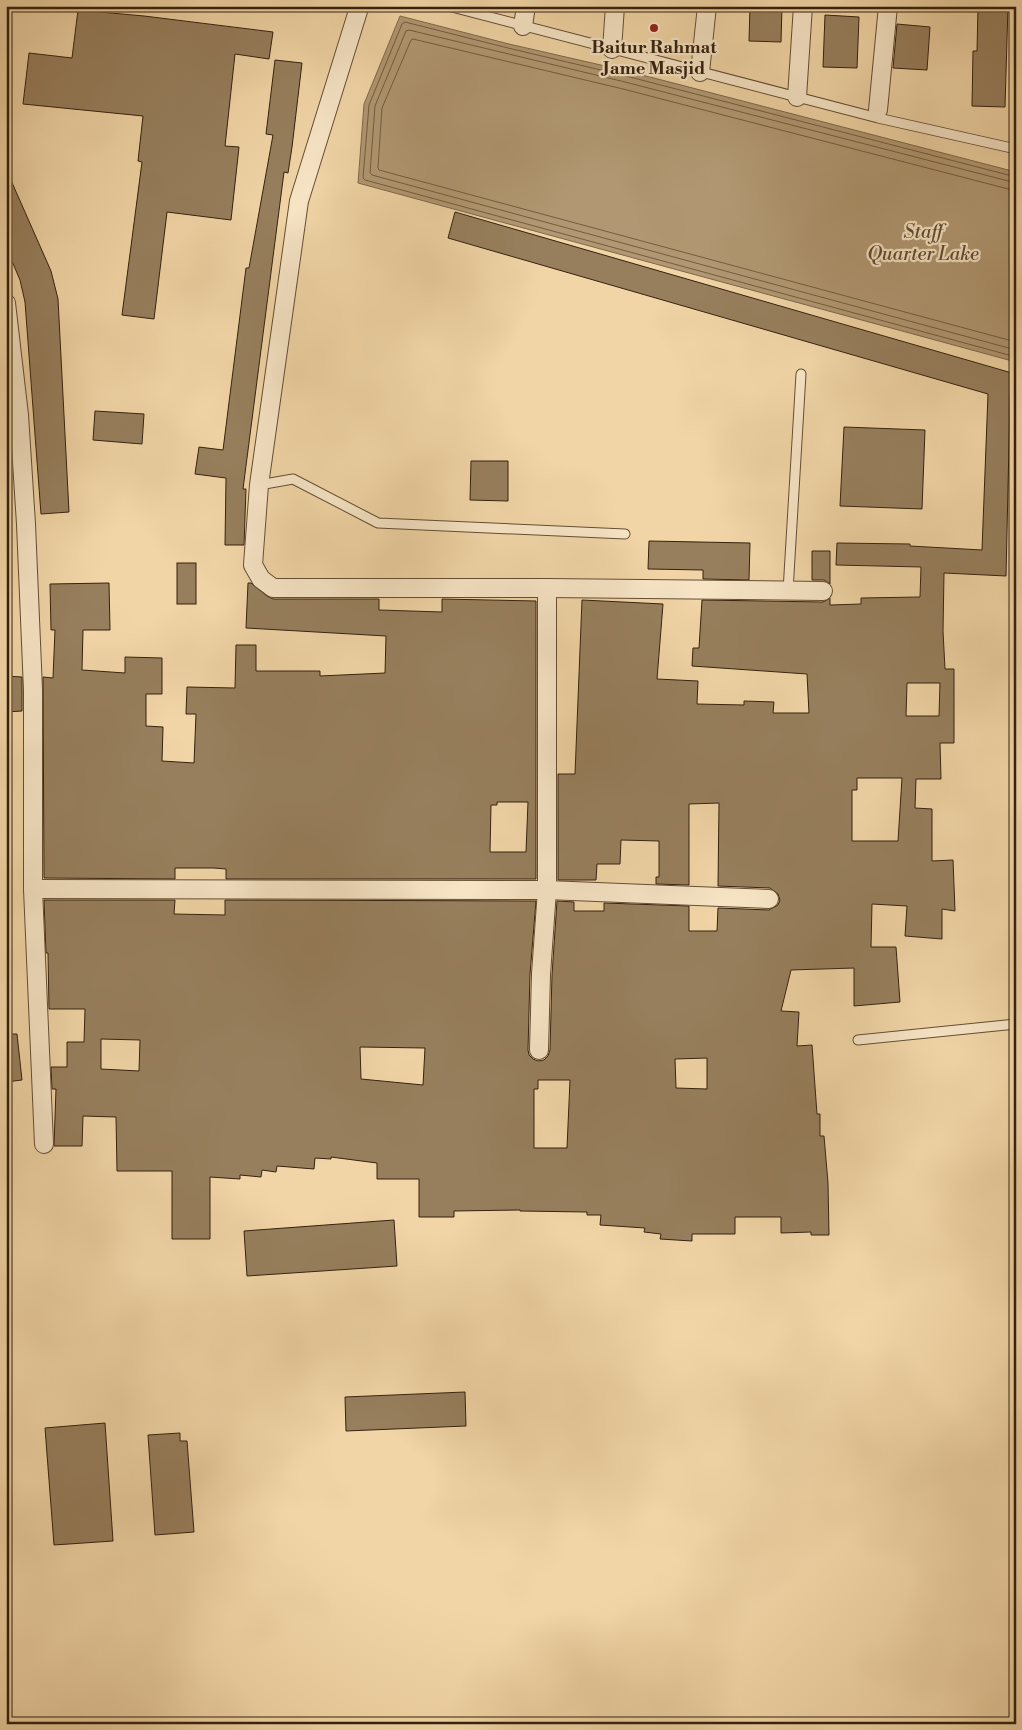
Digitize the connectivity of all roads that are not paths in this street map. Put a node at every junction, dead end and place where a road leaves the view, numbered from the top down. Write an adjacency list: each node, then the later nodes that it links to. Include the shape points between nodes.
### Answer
1 (357, 6): 16 (street, via 299,201)
2 (448, 6): 8 (lane)
3 (526, 6): 8 (street)
4 (615, 6): 9 (street)
5 (707, 6): 10 (street)
6 (803, 6): 11 (street)
7 (888, 6): 12 (street)
8 (523, 26): 9 (lane)
9 (612, 49): 10 (lane)
10 (700, 72): 11 (lane)
11 (797, 97): 13 (lane)
12 (878, 110)
13 (1016, 149)
14 (6, 303): 21 (street, via 19,415 26,524 33,690)
15 (801, 374): 19 (lane)
16 (259, 485): 17 (lane, via 293,479 378,523); 18 (street, via 253,565 261,579 273,588)
17 (625, 534)
18 (547, 588): 19 (street); 22 (street)
19 (788, 591): 20 (street)
20 (823, 591)
21 (33, 889): 22 (street); 27 (street)
22 (547, 890): 23 (street); 26 (street)
23 (769, 899)
24 (1016, 1024): 25 (lane)
25 (858, 1040)
26 (539, 1050)
27 (44, 1144)

